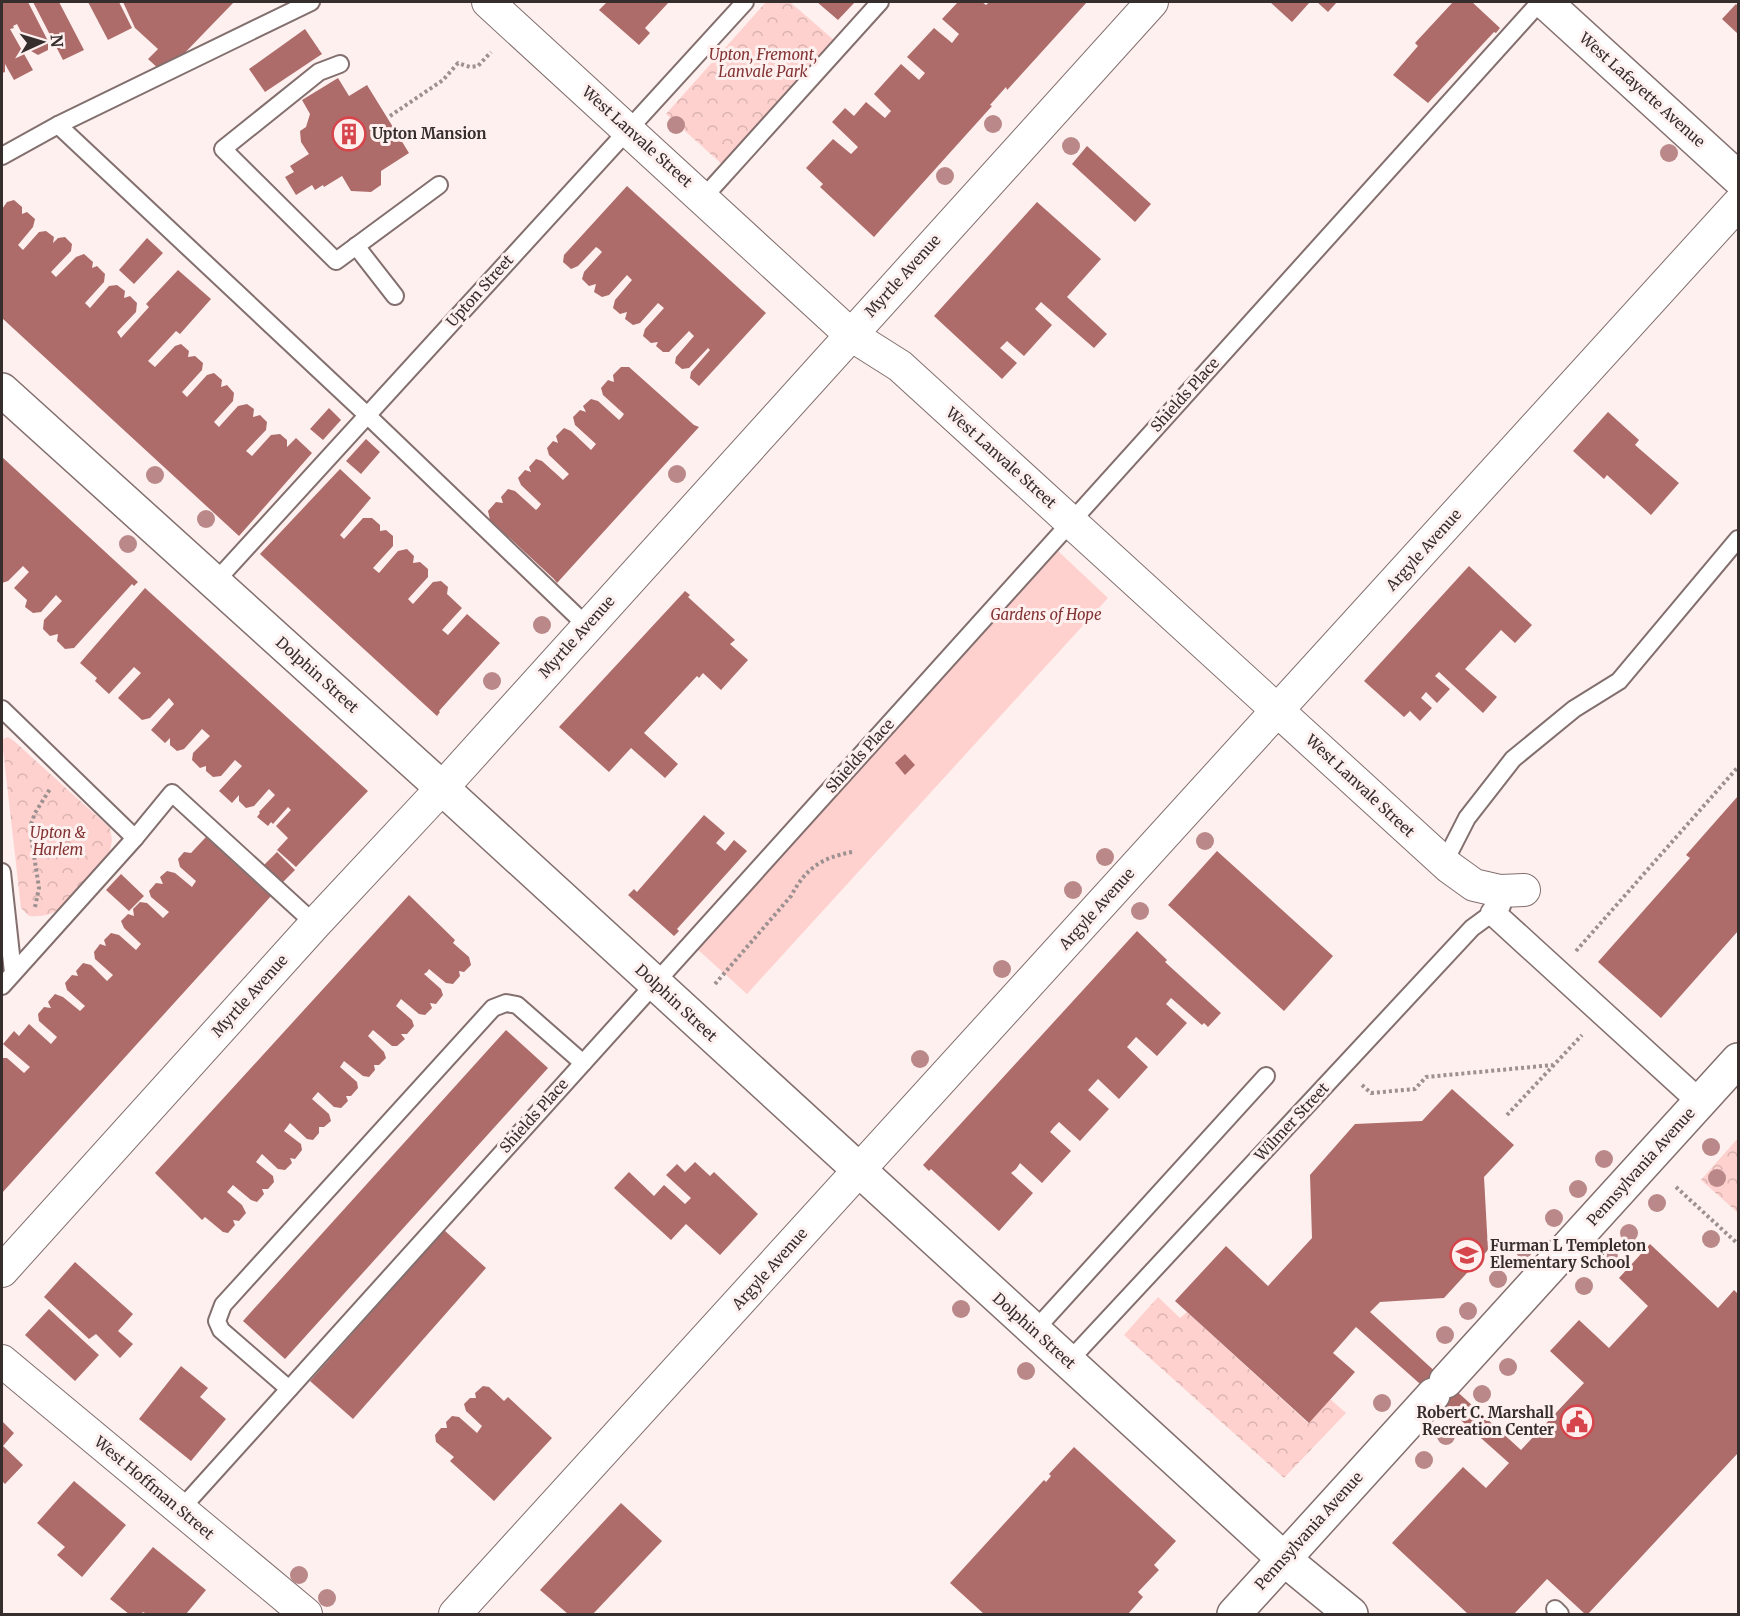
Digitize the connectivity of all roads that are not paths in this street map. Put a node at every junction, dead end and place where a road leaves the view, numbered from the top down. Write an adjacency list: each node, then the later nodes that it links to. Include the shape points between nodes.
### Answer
1 (311, 2): 9 (lane)
2 (488, 2): 10 (street, West Lanvale Street)
3 (745, 2): 10 (lane, Upton Street)
4 (880, 2): 14 (lane)
5 (1152, 2): 18 (street, Myrtle Avenue)
6 (1540, 2): 21 (lane, Shields Place)
7 (1545, 2): 12 (main road, West Lafayette Avenue)
8 (340, 64): 16 (lane, via 320,72 223,149 336,261)
9 (58, 125): 11 (lane); 20 (lane)
10 (628, 129): 14 (street, West Lanvale Street); 20 (lane, Upton Street)
11 (2, 156)
12 (1738, 178)
13 (439, 184): 16 (lane)
14 (703, 198): 18 (street, West Lanvale Street)
15 (1738, 204): 26 (street, Argyle Avenue)
16 (356, 246): 17 (lane)
17 (395, 296)
18 (850, 335): 21 (street, West Lanvale Street, via 900,366); 24 (street, Myrtle Avenue)
19 (2, 390): 23 (main road, Dolphin Street)
20 (367, 415): 23 (lane, Upton Street); 24 (lane)
21 (1070, 522): 26 (street, West Lanvale Street); 35 (lane, Shields Place)
22 (1738, 539): 29 (lane, via 1619,681 1574,709 1513,759 1467,819)
23 (215, 582): 27 (main road, Dolphin Street)
24 (587, 626): 27 (street, Myrtle Avenue)
25 (2, 709): 28 (lane)
26 (1278, 710): 29 (street, West Lanvale Street); 40 (street, Argyle Avenue)
27 (442, 788): 33 (street, Myrtle Avenue); 35 (main road, Dolphin Street)
28 (135, 838): 33 (lane, via 172,793); 34 (lane)
29 (1444, 862): 31 (street, West Lanvale Street, via 1474,885 1500,891)
30 (2, 873): 34 (lane)
31 (1524, 890): 32 (lane, Wilmer Street)
32 (1493, 913): 39 (street); 44 (lane, Wilmer Street, via 1472,928)
33 (315, 924): 41 (street, Myrtle Avenue)
34 (7, 980)
35 (655, 983): 37 (lane, Shields Place); 40 (main road, Dolphin Street)
36 (1738, 1060): 39 (main road, Pennsylvania Avenue)
37 (583, 1063): 45 (lane, Shields Place); 45 (lane, via 517,1005 506,1003 493,1008 231,1296 217,1321 221,1330)
38 (1266, 1076): 42 (lane)
39 (1700, 1102): 47 (main road, Pennsylvania Avenue)
40 (859, 1170): 42 (main road, Dolphin Street); 49 (street, Argyle Avenue)
41 (2, 1271)
42 (1034, 1331): 44 (main road, Dolphin Street)
43 (2, 1361): 46 (street, West Hoffman Street)
44 (1068, 1362): 47 (main road, Dolphin Street)
45 (289, 1389): 46 (lane, Shields Place)
46 (180, 1510): 48 (street, West Hoffman Street)
47 (1284, 1559): 50 (main road, Pennsylvania Avenue); 51 (main road, Dolphin Street)
48 (306, 1614)
49 (455, 1614)
50 (1234, 1614)
51 (1351, 1614)

